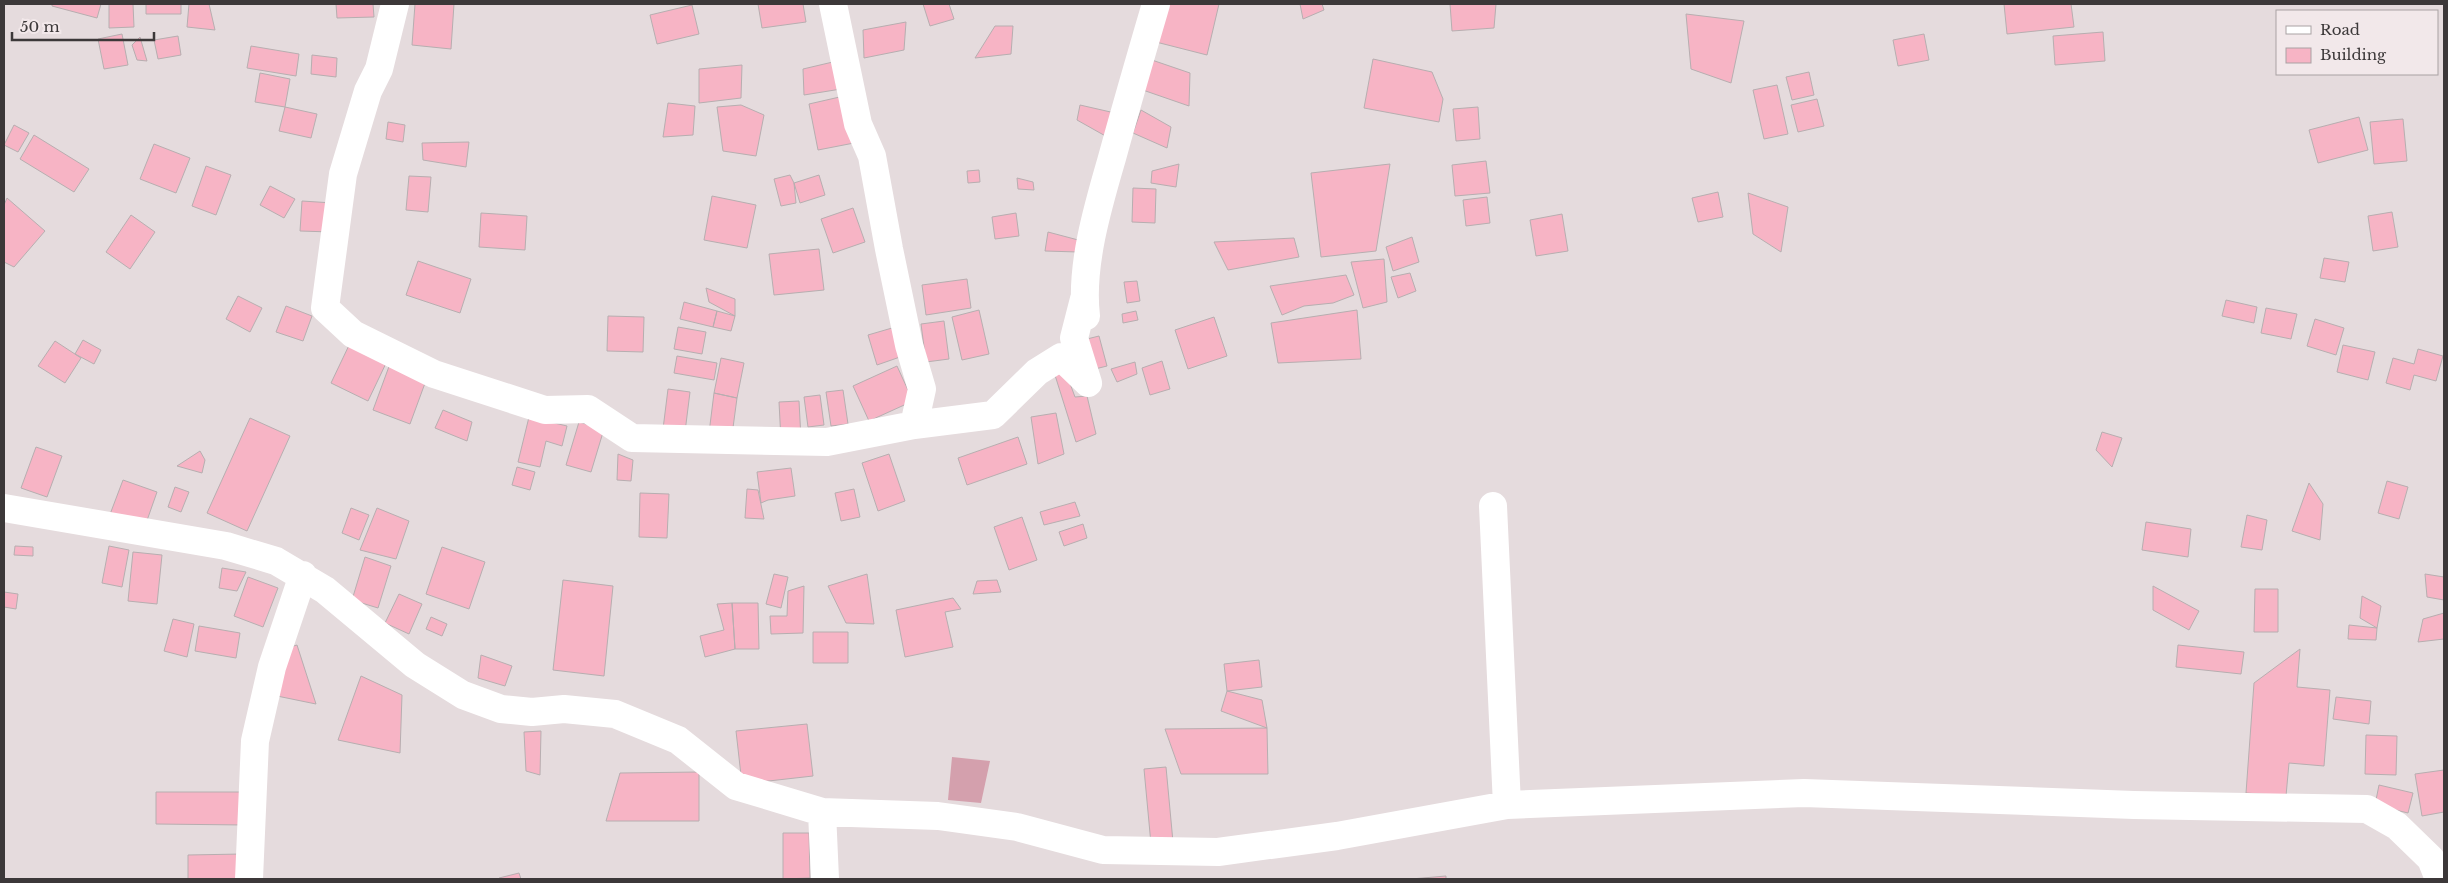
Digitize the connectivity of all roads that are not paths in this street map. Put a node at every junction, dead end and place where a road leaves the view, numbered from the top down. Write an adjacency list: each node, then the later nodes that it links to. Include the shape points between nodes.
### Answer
1 (395, 4): 4 (street, via 379,68 368,91 343,174 325,308 353,334 434,374 545,410 588,409 632,438 827,442)
2 (833, 4): 4 (street, via 858,124 872,156 889,249 922,389)
3 (1156, 4): 4 (street, via 1093,231 1085,307 1074,338 1088,383 1061,357 1036,372 993,415)
4 (914, 425)
5 (1493, 506): 8 (street)
6 (4, 508): 7 (street, via 226,546 276,561)
7 (303, 575): 9 (street, via 415,665 463,695 501,709 532,712 564,709 615,714 678,740 736,786); 10 (street, via 272,666 255,741)
8 (1507, 805): 9 (street, via 1337,836 1218,852 1103,850 1008,826 938,816); 12 (street, via 1804,793 2134,805 2367,809 2397,826 2431,859)
9 (822, 812): 11 (street)
10 (249, 879)
11 (825, 879)
12 (2439, 879)

